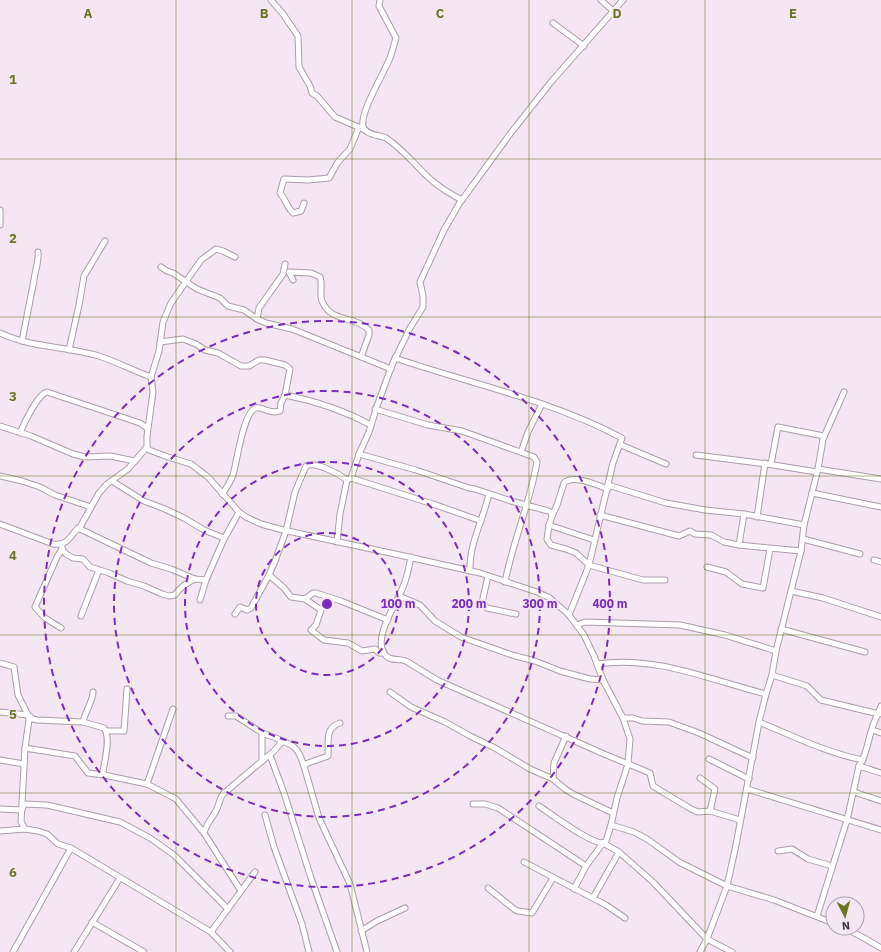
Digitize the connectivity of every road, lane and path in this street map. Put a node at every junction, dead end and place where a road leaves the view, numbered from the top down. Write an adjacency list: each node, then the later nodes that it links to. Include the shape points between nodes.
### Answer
1 (271, 0): 8 (street, via 298,36 299,67 312,93 335,117)
2 (380, 0): 9 (street, via 379,6 396,38 390,59 366,110 362,126)
3 (601, 0): 5 (street)
4 (623, 0): 5 (street)
5 (613, 11): 7 (street)
6 (553, 23): 7 (street)
7 (584, 46): 10 (street, via 563,67)
8 (359, 127): 9 (street); 11 (street, via 350,149 338,162 329,178 284,179 280,193 286,199 289,209 293,213 301,211)
9 (365, 130): 10 (street, via 385,138 448,193)
10 (462, 200): 27 (street, via 444,230 420,282 423,307)
11 (304, 203)
12 (0, 210): 13 (street)
13 (0, 225)
14 (105, 242): 25 (street, via 84,276)
15 (38, 252): 23 (street)
16 (235, 257): 20 (street, via 216,249 201,260)
17 (285, 264): 21 (street, via 283,274 259,308)
18 (161, 267): 20 (street)
19 (293, 280): 26 (street, via 289,272 311,273 320,277 320,294 327,310 334,316 350,320 369,330 370,335)
20 (187, 282): 21 (street, via 220,298 228,306 244,310); 24 (street, via 171,303 163,322)
21 (257, 319): 26 (street)
22 (0, 333): 23 (street)
23 (22, 341): 25 (street)
24 (160, 342): 29 (street); 31 (street, via 183,339 205,350 218,353 241,366 250,366 259,360 285,365 290,369)
25 (69, 350): 29 (street, via 100,356)
26 (361, 357): 28 (street)
27 (396, 358): 28 (street); 32 (street)
28 (391, 369): 33 (street)
29 (151, 376): 36 (street, via 153,392)
30 (844, 392): 38 (street)
31 (285, 395): 34 (street, via 322,403); 54 (street, via 280,411 270,412 255,408 249,414 233,475)
32 (542, 404): 39 (street, via 609,431 622,438); 41 (street)
33 (376, 409): 34 (street); 41 (street, via 428,425 462,431)
34 (371, 425): 42 (street)
35 (0, 426): 37 (street)
36 (147, 428): 37 (street, via 140,423 47,392 39,396); 40 (street)
37 (20, 432): 44 (street, via 73,454 85,457 110,456)
38 (824, 436): 46 (street, via 778,427); 47 (street)
39 (620, 444): 45 (street); 52 (street)
40 (147, 447): 44 (street); 54 (street, via 156,453 191,464 208,477)
41 (521, 452): 56 (street, via 534,457 537,462)
42 (359, 454): 49 (street); 55 (street)
43 (696, 455): 46 (street)
44 (135, 461): 51 (street)
45 (666, 464)
46 (768, 464): 47 (street); 63 (street)
47 (817, 470): 50 (street); 53 (street)
48 (0, 476): 57 (street, via 40,487)
49 (349, 479): 64 (street); 69 (street, via 311,464 306,466 295,492); 73 (street, via 340,514)
50 (881, 479)
51 (112, 481): 57 (street, via 99,493); 70 (street, via 144,501)
52 (608, 487): 60 (street, via 666,503); 61 (street); 62 (street, via 576,479 567,480)
53 (812, 493): 58 (street); 66 (street)
54 (222, 494): 59 (street)
55 (489, 494): 56 (street); 64 (street)
56 (527, 505): 62 (street, via 551,512); 91 (street)
57 (91, 507): 68 (street)
58 (881, 507)
59 (239, 512): 69 (street, via 261,524); 70 (street)
60 (744, 514): 63 (street); 74 (street)
61 (600, 515): 72 (street); 74 (street, via 679,536 690,531 711,535 724,542)
62 (552, 516): 67 (street)
63 (757, 517): 66 (street)
64 (481, 521): 85 (street, via 469,562)
65 (0, 524): 75 (street)
66 (804, 525): 71 (street)
67 (549, 526): 72 (street); 82 (street, via 547,539 551,545 576,553)
68 (79, 529): 75 (street); 88 (street)
69 (286, 531): 73 (street); 86 (street)
70 (224, 538): 89 (street)
71 (803, 539): 77 (street); 78 (street)
72 (594, 540): 82 (street)
73 (337, 542): 79 (street)
74 (739, 545): 76 (street)
75 (62, 547): 84 (street, via 66,554 83,559 90,567); 103 (street, via 35,607 45,618)
76 (770, 549): 77 (street); 83 (street, via 763,588 742,584 726,572)
77 (801, 551): 92 (street)
78 (860, 554)
79 (411, 557): 85 (street); 93 (street)
80 (874, 560): 81 (street)
81 (881, 562)
82 (589, 565): 90 (street, via 643,580); 98 (street)
83 (707, 567)
84 (98, 570): 88 (street, via 169,596 175,595 186,582); 99 (street)
85 (470, 571): 87 (street)
86 (269, 575): 94 (street, via 291,597); 96 (street, via 251,608 247,610 240,607)
87 (488, 576): 91 (street); 97 (street, via 482,603 487,608)
88 (195, 579): 89 (street)
89 (206, 580): 95 (street)
90 (665, 580)
91 (505, 582): 98 (street, via 550,598)
92 (791, 590): 100 (street); 104 (street)
93 (399, 596): 101 (street); 111 (street, via 420,605 435,621 461,637 535,661 560,672)
94 (305, 599): 101 (street, via 316,593); 107 (street, via 321,610 316,626 311,630 324,640 348,643 362,651 375,649)
95 (200, 600)
96 (235, 614)
97 (516, 614)
98 (569, 615): 102 (street)
99 (81, 616)
100 (881, 617)
101 (388, 620): 107 (street, via 381,640)
102 (577, 625): 105 (street, via 585,622 680,625); 109 (street)
103 (61, 628)
104 (781, 629): 105 (street); 106 (street)
105 (776, 651): 110 (street)
106 (865, 652)
107 (383, 653): 130 (street, via 392,659 406,661 437,680)
108 (0, 663): 120 (street, via 14,667 18,695)
109 (597, 664): 111 (street); 115 (street, via 628,662 670,667)
110 (772, 675): 115 (street); 119 (street, via 807,686 821,700)
111 (603, 680): 122 (street)
112 (127, 689): 127 (street, via 124,731)
113 (93, 692): 123 (street)
114 (390, 692): 146 (street, via 411,707)
115 (766, 694): 124 (street)
116 (881, 706): 119 (street)
117 (173, 709): 148 (street)
118 (0, 712): 120 (street)
119 (879, 714): 126 (street)
120 (28, 715): 123 (street, via 37,720); 132 (street)
121 (228, 716): 128 (street, via 236,716)
122 (623, 718): 134 (street, via 669,722); 140 (street, via 630,739)
123 (83, 722): 127 (street, via 104,728)
124 (759, 722): 134 (street); 137 (street, via 796,738)
125 (340, 723): 141 (street, via 335,724 327,737 328,756)
126 (872, 730): 129 (street); 137 (street)
127 (106, 731): 144 (street)
128 (262, 733): 131 (street); 138 (street)
129 (881, 733)
130 (566, 736): 140 (street); 146 (street, via 554,763)
131 (282, 742): 133 (street); 141 (street, via 296,749)
132 (25, 748): 139 (street); 144 (street, via 75,756 88,774)
133 (270, 755): 138 (street); 197 (street)
134 (753, 758): 147 (street)
135 (709, 759): 147 (street)
136 (0, 760): 139 (street)
137 (863, 760): 142 (street)
138 (262, 761): 165 (street, via 223,794)
139 (24, 764): 155 (street)
140 (628, 764): 156 (street, via 650,773 653,786 692,809 698,812); 157 (street)
141 (304, 766): 187 (street, via 319,818 350,884)
142 (859, 766): 143 (street); 150 (street)
143 (881, 774)
144 (104, 775): 148 (street)
145 (700, 778): 156 (street, via 715,790)
146 (553, 779): 157 (street, via 569,792)
147 (749, 779): 149 (street)
148 (147, 784): 165 (street, via 176,799)
149 (747, 789): 159 (street); 160 (street)
150 (854, 792): 151 (street); 160 (street)
151 (881, 801)
152 (473, 804): 171 (street, via 498,808)
153 (539, 806): 166 (street, via 571,827)
154 (0, 809): 155 (street)
155 (22, 810): 162 (street, via 21,822); 182 (street, via 24,804 47,805 120,822 174,855)
156 (710, 811): 159 (street)
157 (613, 813): 161 (street)
158 (265, 815): 196 (street)
159 (740, 820): 176 (street)
160 (847, 820): 163 (street); 172 (street)
161 (611, 825): 166 (street); 176 (street, via 634,832 679,862)
162 (25, 829): 164 (street); 167 (street, via 43,833 58,844)
163 (881, 830)
164 (0, 831)
165 (204, 833): 179 (street)
166 (603, 843): 169 (street); 171 (street)
167 (71, 848): 174 (street); 192 (street)
168 (778, 851): 172 (street, via 792,849 808,858)
169 (619, 852): 180 (street); 190 (street, via 653,882)
170 (524, 862): 175 (street)
171 (586, 866): 178 (street)
172 (832, 866): 183 (street)
173 (255, 872): 179 (street)
174 (120, 878): 186 (street); 188 (street)
175 (553, 878): 177 (street, via 532,912 514,909); 178 (street)
176 (727, 886): 183 (street); 190 (street)
177 (488, 888)
178 (574, 889): 180 (street)
179 (241, 891): 182 (street)
180 (593, 898): 184 (street)
181 (405, 908): 187 (street)
182 (228, 909): 188 (street)
183 (817, 916): 185 (street)
184 (625, 918)
185 (825, 920)
186 (92, 922): 193 (street); 194 (street)
187 (361, 931): 198 (street)
188 (211, 932): 195 (street)
189 (860, 936): 191 (street)
190 (707, 939): 199 (street); 200 (street)
191 (881, 948)
192 (13, 952)
193 (74, 952)
194 (144, 952)
195 (230, 952)
196 (310, 952)
197 (337, 952)
198 (367, 952)
199 (700, 952)
200 (732, 952)

